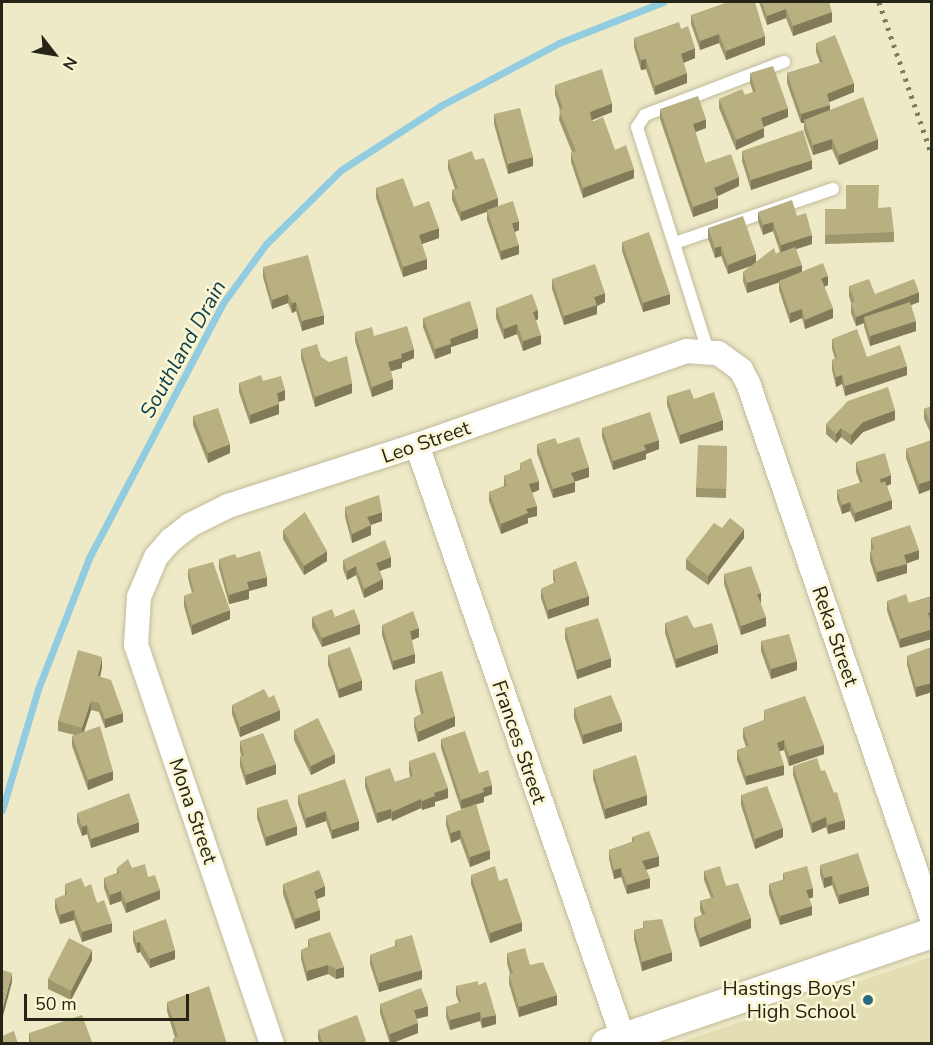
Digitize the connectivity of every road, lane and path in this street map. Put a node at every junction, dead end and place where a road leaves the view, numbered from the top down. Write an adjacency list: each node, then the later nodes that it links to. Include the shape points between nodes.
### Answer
1 (784, 62): 3 (lane, via 645,115 640,121 638,133)
2 (833, 189): 3 (lane)
3 (675, 243): 4 (lane)
4 (718, 355): 5 (street, Leo Street, via 687,351); 7 (street, Reka Street, via 741,370 753,396)
5 (417, 445): 6 (street, Leo Street, via 206,515 171,540); 9 (street, Frances Street)
6 (146, 576): 10 (street, Mona Street, via 139,597 136,645)
7 (932, 918)
8 (932, 933): 9 (street)
9 (615, 1041)
10 (272, 1044)

